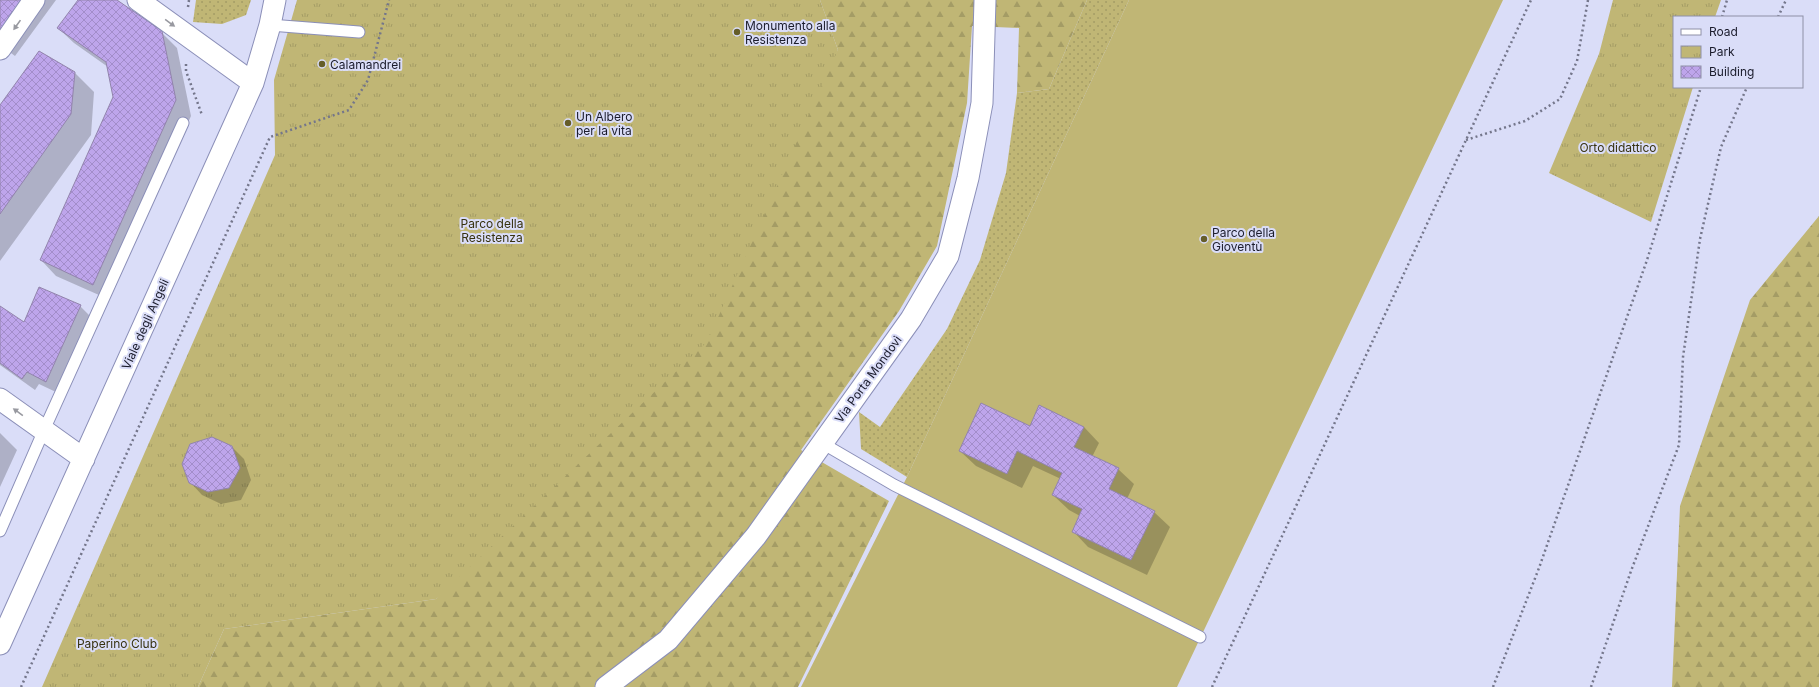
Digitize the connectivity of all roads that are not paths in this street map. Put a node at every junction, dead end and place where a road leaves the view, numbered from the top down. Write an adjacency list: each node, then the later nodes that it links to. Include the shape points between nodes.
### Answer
1 (34, 0): 7 (street, one-way to 7)
2 (275, 0): 5 (street, Viale degli Angeli)
3 (986, 0): 12 (street, Via Porta Mondovì, via 982,103 968,178 948,256 911,319)
4 (149, 4): 8 (street, one-way to 8)
5 (270, 25): 6 (lane); 8 (street, Viale degli Angeli)
6 (359, 32)
7 (0, 50)
8 (253, 83): 13 (street, Viale degli Angeli)
9 (183, 123): 11 (lane)
10 (0, 399): 11 (street, one-way to 10)
11 (44, 430): 13 (street); 14 (lane)
12 (822, 443): 15 (lane, via 894,485); 17 (street, Via Porta Mondovì, via 756,536 668,640)
13 (84, 459): 16 (street, Viale degli Angeli)
14 (0, 531)
15 (1200, 637)
16 (0, 644)
17 (606, 687)

